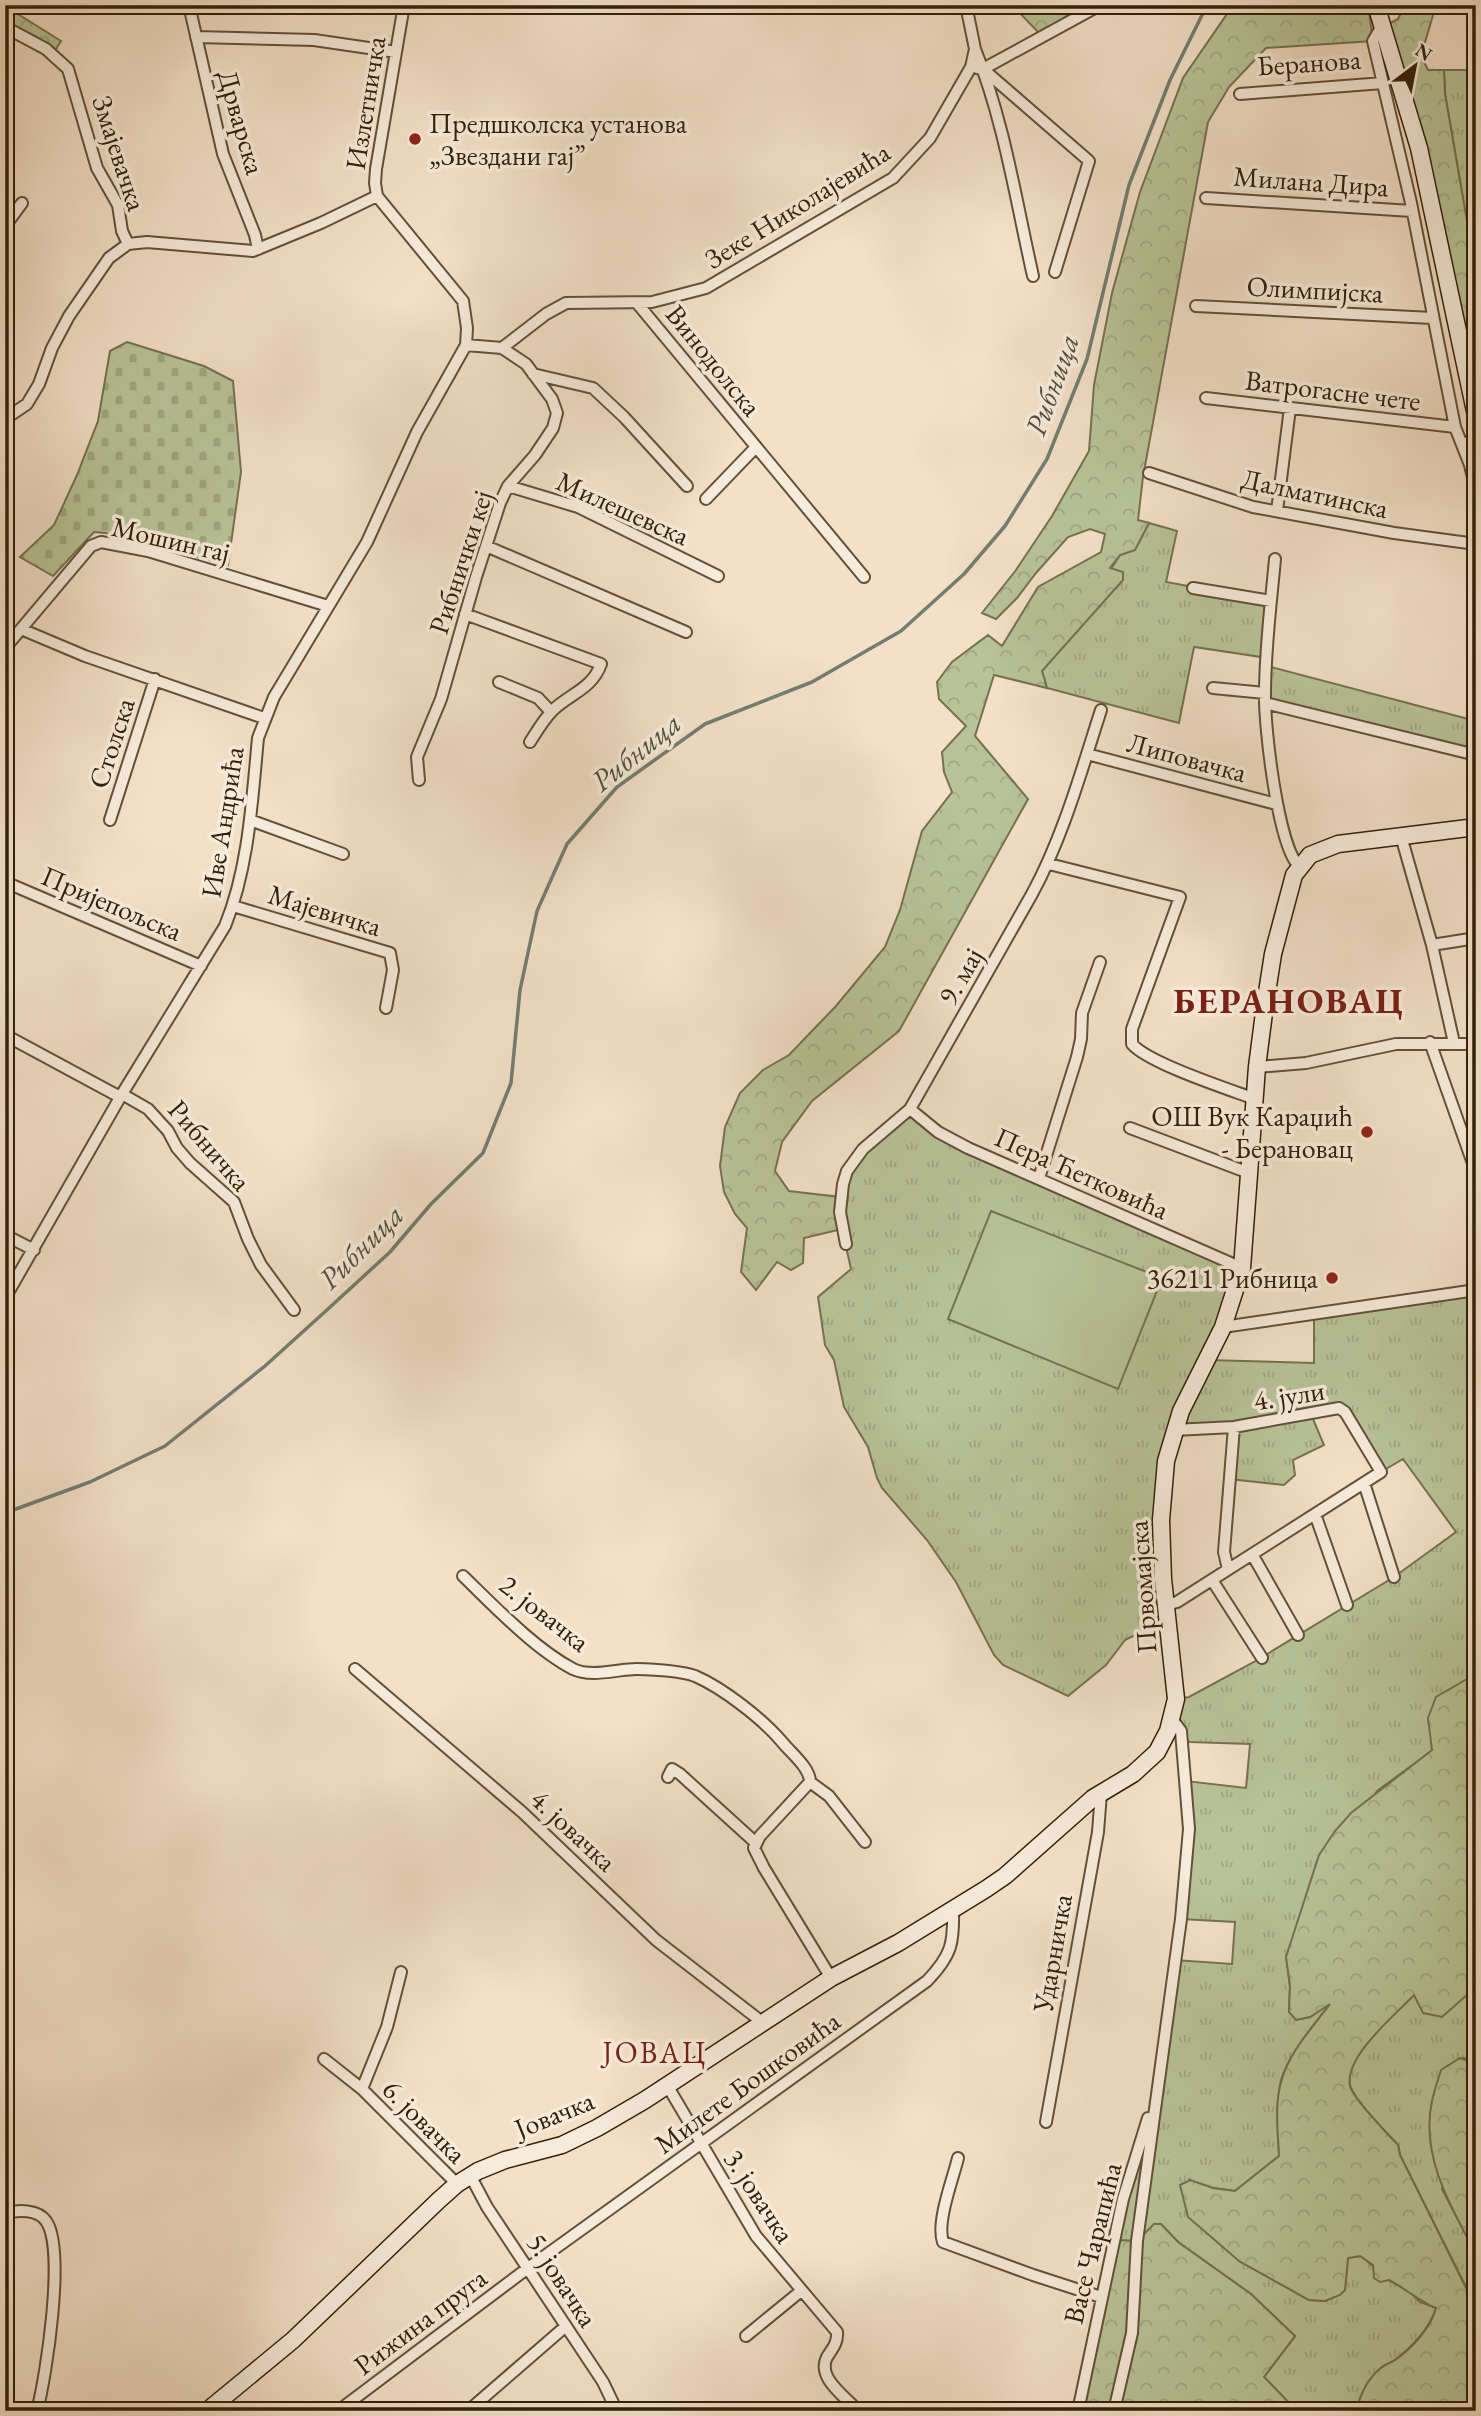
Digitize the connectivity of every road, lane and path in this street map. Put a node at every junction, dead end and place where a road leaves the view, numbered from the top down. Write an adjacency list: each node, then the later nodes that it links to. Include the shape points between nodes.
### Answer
1 (189, 5): 8 (street, Дрварска)
2 (404, 5): 10 (street, Излетничка)
3 (966, 5): 9 (street)
4 (1100, 5): 12 (street)
5 (1377, 5): 6 (main road, Беранова)
6 (1382, 24): 13 (street, Беранова, via 1373,41); 30 (main road, Беранова, via 1419,148)
7 (5, 27): 20 (street, Змајевачка, via 46,49 68,69 97,169 118,205)
8 (196, 37): 10 (street, via 307,39); 21 (street, Дрварска, via 223,154)
9 (975, 49): 11 (street, Зеке Николајевића); 12 (street)
10 (396, 52): 15 (street, Излетничка, via 376,169)
11 (971, 67): 12 (street); 24 (street, Зеке Николајевића, via 930,138 893,178 706,288)
12 (983, 69): 22 (street, via 1089,161); 23 (street)
13 (1383, 83): 14 (street, Беранова); 18 (street, Беранова)
14 (1240, 94)
15 (377, 196): 21 (street, Змајевачка); 27 (street, Излетничка, via 463,301)
16 (1206, 198): 18 (street, Милана Дира)
17 (22, 203): 19 (street)
18 (1412, 211): 26 (street, Беранова)
19 (5, 226)
20 (128, 244): 21 (street, Змајевачка); 34 (street, Змајевачка, via 108,258 69,316 27,404)
21 (258, 249)
22 (1055, 272)
23 (1033, 276)
24 (637, 303): 28 (street, Зеке Николајевића, via 566,303); 38 (street, Винодолска)
25 (1196, 306): 26 (street, Олимпијска)
26 (1432, 318): 35 (street, Беранова)
27 (466, 345): 28 (street); 52 (street, Иве Андрића, via 417,432 367,542)
28 (502, 348): 29 (street, Рибнички кеј)
29 (533, 374): 40 (street, Рибнички кеј, via 552,399 555,420 535,455); 41 (street, via 593,388)
30 (1474, 396): 33 (main road, Беранова)
31 (1206, 398): 32 (street, Ватрогасне чете)
32 (1290, 408): 35 (street, Ватрогасне чете); 44 (street)
33 (1476, 416)
34 (5, 419)
35 (1455, 427): 37 (street, Беранова)
36 (1476, 440): 37 (street)
37 (1462, 444): 42 (street, Беранова)
38 (756, 447): 43 (street, Винодолска); 49 (street, Винодолска)
39 (1149, 473): 44 (street, Далматинска)
40 (508, 486): 46 (street, Рибнички кеј); 48 (street, Милешевска, via 578,507)
41 (687, 486)
42 (1476, 490)
43 (706, 499)
44 (1277, 511): 45 (street, Далматинска)
45 (1476, 544)
46 (486, 546): 53 (street, Рибнички кеј); 55 (street)
47 (1275, 559): 51 (street)
48 (718, 576)
49 (864, 577)
50 (1193, 588): 51 (street)
51 (1271, 601): 60 (street)
52 (328, 606): 54 (street, Мошин гај, via 148,551 101,542 91,546); 63 (street, Иве Андрића)
53 (465, 614): 62 (street, via 601,664 589,685); 67 (street, Рибнички кеј, via 441,699 417,757)
54 (22, 629): 56 (street, Мошин гај); 57 (street, Столска)
55 (686, 632)
56 (5, 648)
57 (155, 679): 63 (street, Столска); 69 (street, Столска)
58 (499, 682): 62 (street, via 538,698)
59 (1213, 688): 60 (street)
60 (1265, 698): 66 (street); 68 (street)
61 (1101, 710): 65 (street, 9. мај)
62 (551, 712): 64 (street)
63 (264, 718): 70 (street, Иве Андрића)
64 (530, 742)
65 (1087, 754): 68 (street, Липовачка); 74 (street, 9. мај)
66 (1476, 755)
67 (419, 780)
68 (1276, 804): 75 (street, via 1289,852)
69 (110, 820)
70 (250, 820): 73 (street); 77 (street, Иве Андрића)
71 (1476, 827): 72 (main road)
72 (1401, 836): 75 (main road, via 1338,844 1310,855); 79 (street)
73 (344, 854)
74 (1049, 863): 90 (street, via 1180,897 1131,1041 1148,1055); 91 (street, 9. мај)
75 (1299, 866): 88 (main road, Првомајска, via 1273,954)
76 (5, 882): 81 (street, Пријепољска)
77 (233, 906): 81 (street, Иве Андрића); 82 (street, Мајевичка, via 390,953 393,970)
78 (1476, 938): 79 (street)
79 (1432, 945): 83 (street)
80 (1100, 962): 95 (street, via 1082,1013 1077,1057)
81 (201, 966): 89 (street, Иве Андрића)
82 (386, 1008)
83 (1450, 1023): 85 (street); 86 (street)
84 (5, 1035): 89 (street, Рибничка)
85 (1433, 1043): 86 (street); 88 (street, via 1396,1044 1306,1063); 93 (street)
86 (1454, 1043): 87 (street)
87 (1476, 1044)
88 (1257, 1067): 90 (main road, Првомајска)
89 (121, 1095): 98 (street, Иве Андрића); 102 (street, Рибничка, via 148,1109 190,1163 234,1202 261,1265)
90 (1255, 1099): 94 (main road, Првомајска)
91 (910, 1109): 95 (street, Пера Ћетковића, via 937,1132); 97 (street, 9. мај, via 863,1149 848,1171 840,1212)
92 (1130, 1128): 94 (street)
93 (1476, 1172)
94 (1249, 1173): 99 (main road, Првомајска)
95 (1038, 1178): 99 (street, Пера Ћетковића)
96 (5, 1235): 98 (street)
97 (846, 1244)
98 (33, 1250): 101 (street, Иве Андрића)
99 (1241, 1268): 103 (main road, Првомајска)
100 (1476, 1290): 103 (street)
101 (5, 1298)
102 (294, 1310)
103 (1223, 1327): 105 (main road, Првомајска)
104 (1234, 1427): 105 (street, 4. јули); 106 (street, 4. јули, via 1339,1408 1381,1472); 109 (street, 4. јули, via 1224,1552)
105 (1174, 1430): 113 (main road, Првомајска, via 1162,1501)
106 (1364, 1483): 107 (street); 111 (street)
107 (1315, 1514): 108 (street); 114 (street)
108 (1252, 1554): 109 (street); 115 (street)
109 (1228, 1570): 112 (street)
110 (463, 1576): 120 (street, 2. јовачка, via 573,1669 593,1673 638,1669 697,1677 758,1718 807,1771)
111 (1394, 1577)
112 (1212, 1580): 113 (street); 116 (street)
113 (1166, 1605): 118 (main road, Првомајска, via 1176,1688)
114 (1347, 1605)
115 (1298, 1635)
116 (1262, 1658)
117 (355, 1669): 127 (street, 4. јовачка, via 522,1812 656,1940)
118 (1172, 1719): 121 (main road, Првомајска, via 1151,1759); 130 (street, via 1181,1731 1189,1829)
119 (668, 1777): 123 (street, via 672,1769 680,1774)
120 (810, 1782): 122 (street, 2. јовачка, via 828,1796); 123 (street)
121 (1101, 1793): 124 (main road, Првомајска, via 998,1881); 132 (street, Ударничка)
122 (865, 1842)
123 (756, 1843): 126 (street, via 757,1856)
124 (953, 1908): 126 (main road, Јовачка); 133 (street, Милете Бошковића, via 954,1935 945,1962 927,1981)
125 (401, 1972): 131 (street, 6. јовачка, via 387,2026)
126 (831, 1978): 127 (main road, Јовачка)
127 (762, 2022): 129 (main road, Јовачка)
128 (324, 2059): 131 (street, 6. јовачка)
129 (667, 2085): 133 (street, 3. јовачка); 135 (main road, Јовачка, via 570,2142)
130 (1158, 2088): 140 (street, Васе Чарапића, via 1123,2199); 150 (street, Васе Чарапића, via 1137,2241 1132,2333)
131 (362, 2090): 136 (street, 6. јовачка)
132 (1046, 2122)
133 (699, 2143): 138 (street, Милете Бошковића); 139 (street, 3. јовачка, via 756,2236)
134 (958, 2158): 140 (street, via 941,2230 943,2242)
135 (471, 2175): 136 (main road, Јовачка); 138 (street, 5. јовачка)
136 (457, 2184): 144 (main road, Јовачка, via 293,2340)
137 (5, 2213): 143 (street, via 33,2212 47,2222 51,2234 52,2311)
138 (528, 2268): 141 (street, 5. јовачка); 145 (street, Рижина пруга)
139 (801, 2291): 142 (street); 148 (street, 3. јовачка, via 837,2332 825,2372)
140 (1101, 2297): 149 (street, Васе Чарапића)
141 (566, 2326): 146 (street); 147 (street, 5. јовачка, via 603,2382)
142 (746, 2336)
143 (37, 2411)
144 (208, 2411)
145 (338, 2411)
146 (468, 2411)
147 (614, 2411)
148 (858, 2411)
149 (1078, 2411)
150 (1115, 2411)

